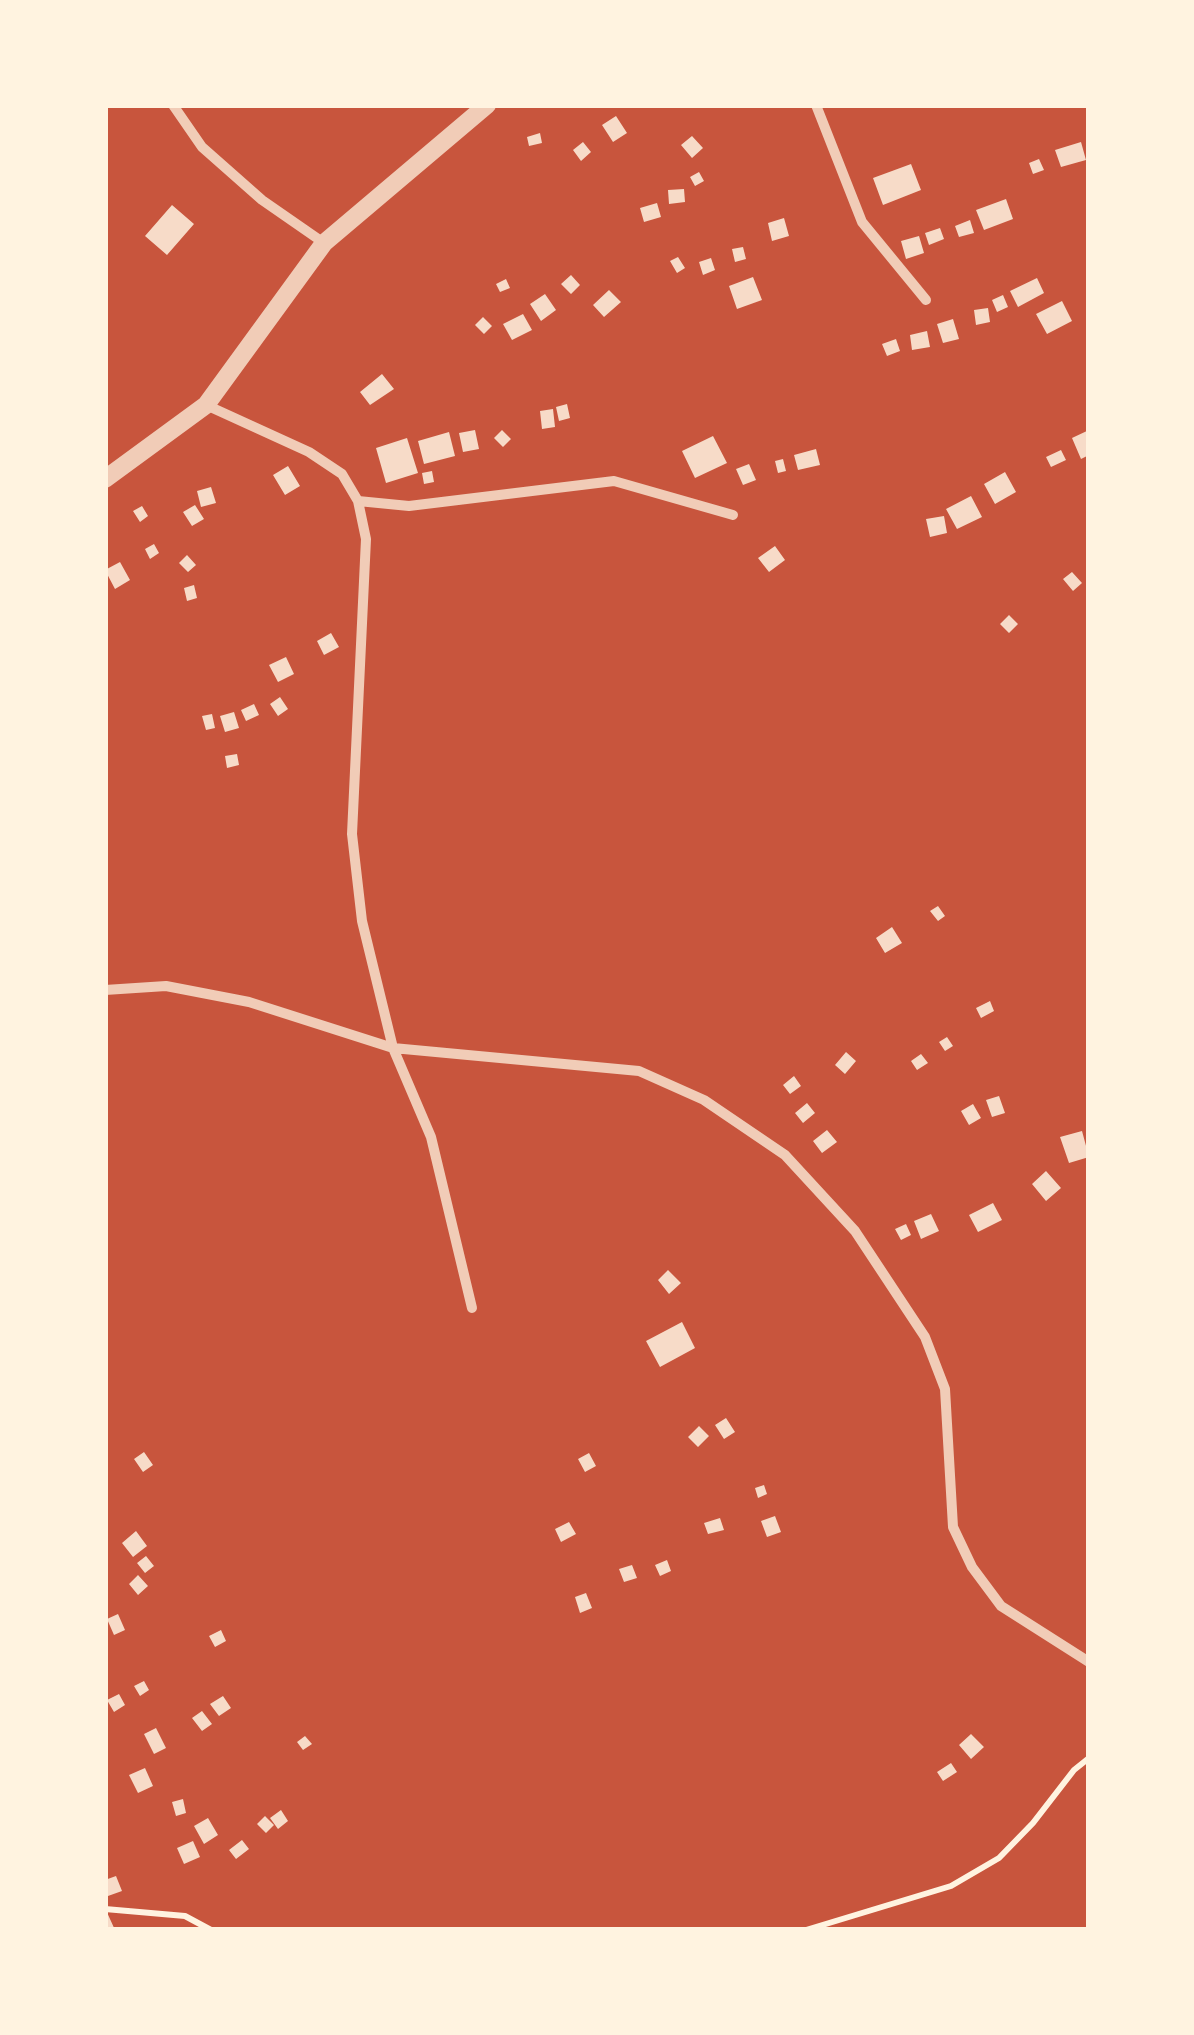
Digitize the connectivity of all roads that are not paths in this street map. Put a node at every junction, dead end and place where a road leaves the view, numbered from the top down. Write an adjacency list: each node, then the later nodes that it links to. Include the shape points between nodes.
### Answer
1 (173, 105): 4 (street, via 202,146)
2 (487, 105): 4 (street)
3 (816, 105): 5 (street, via 862,222)
4 (324, 243): 6 (street)
5 (926, 300)
6 (206, 405): 7 (street); 8 (street, via 308,452 342,474)
7 (105, 479)
8 (358, 502): 9 (street, via 408,506 614,481); 11 (street, via 366,539 352,834 362,921)
9 (733, 514)
10 (105, 990): 11 (street, via 166,986 250,1002)
11 (393, 1048): 12 (street, via 430,1137); 13 (street, via 639,1071 704,1100 785,1155 855,1232 925,1337 945,1389 954,1526 972,1568 1001,1606)
12 (472, 1308)
13 (1089, 1662)

